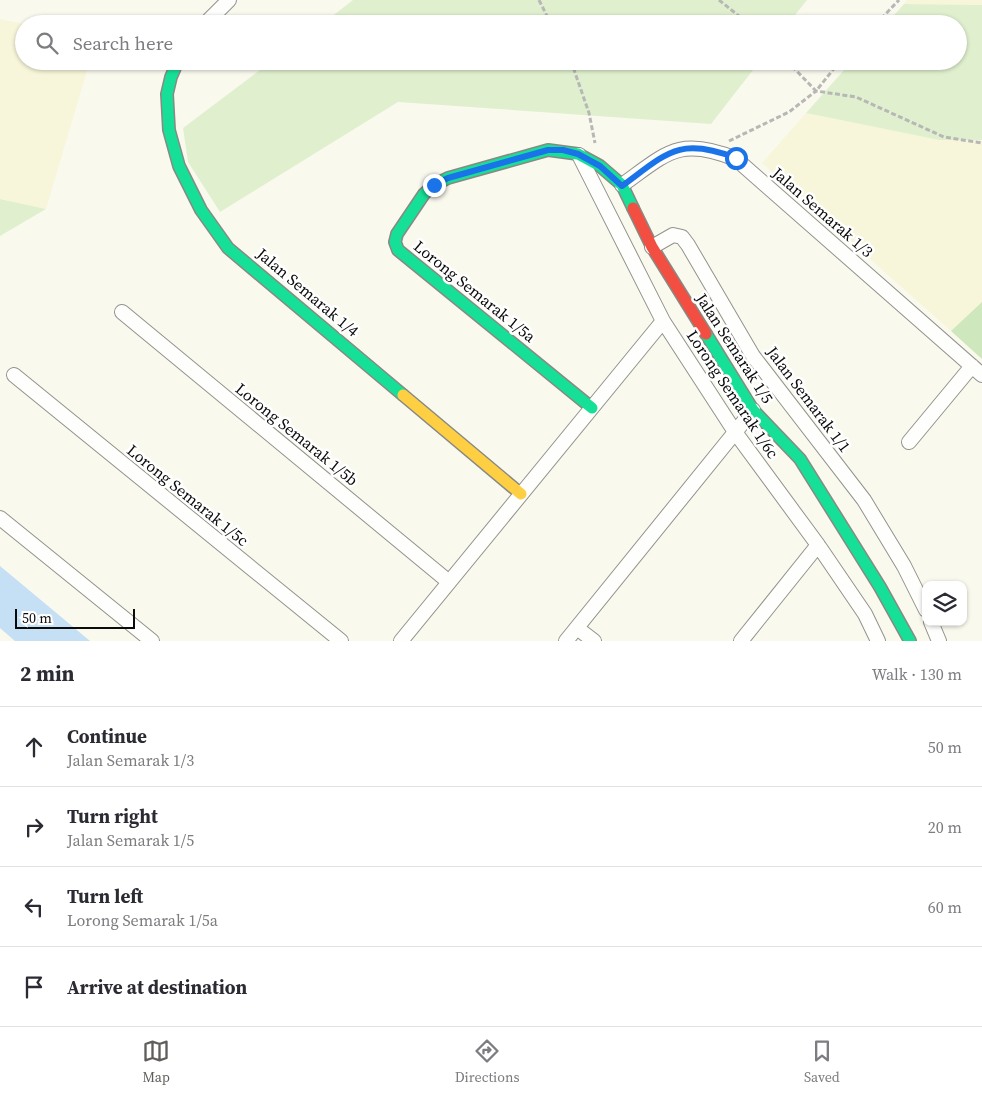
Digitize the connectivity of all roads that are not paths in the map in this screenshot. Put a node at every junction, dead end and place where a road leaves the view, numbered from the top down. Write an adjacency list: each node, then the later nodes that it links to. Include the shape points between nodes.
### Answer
1 (229, 0): 2 (street)
2 (214, 15)
3 (175, 70): 15 (street, Jalan Semarak 1/4, via 166,104 173,150 193,198 228,248)
4 (578, 154): 5 (street, Jalan Semarak 1/5, via 600,166); 8 (street, Lorong Semarak 1/6c); 11 (street, Lorong Semarak 1/5a, via 548,150 448,178 424,194 396,234 395,242 398,250)
5 (622, 186): 6 (street, Jalan Semarak 1/5); 9 (street, Jalan Semarak 1/3, via 668,152 690,148 713,149 736,158)
6 (652, 247): 12 (street, Jalan Semarak 1/5); 19 (street, Jalan Semarak 1/1, via 674,235 682,237 753,356 864,500)
7 (122, 312): 18 (street, Lorong Semarak 1/5b)
8 (663, 321): 11 (street); 13 (street, Lorong Semarak 1/6c)
9 (977, 371): 14 (street)
10 (14, 375): 23 (street, Lorong Semarak 1/5c)
11 (592, 408): 15 (street)
12 (753, 410): 13 (street); 29 (street, Jalan Semarak 1/5, via 800,460)
13 (735, 432): 17 (street, Lorong Semarak 1/6c); 21 (street)
14 (909, 442)
15 (521, 494): 18 (street)
16 (0, 518): 22 (street)
17 (818, 545): 27 (street); 28 (street, Lorong Semarak 1/6c, via 865,614)
18 (449, 582): 24 (street)
19 (922, 602)
20 (933, 626): 30 (street)
21 (577, 628): 25 (street); 26 (street)
22 (152, 641)
23 (341, 641)
24 (401, 641)
25 (566, 641)
26 (594, 641)
27 (741, 641)
28 (878, 641)
29 (910, 641)
30 (939, 641)

